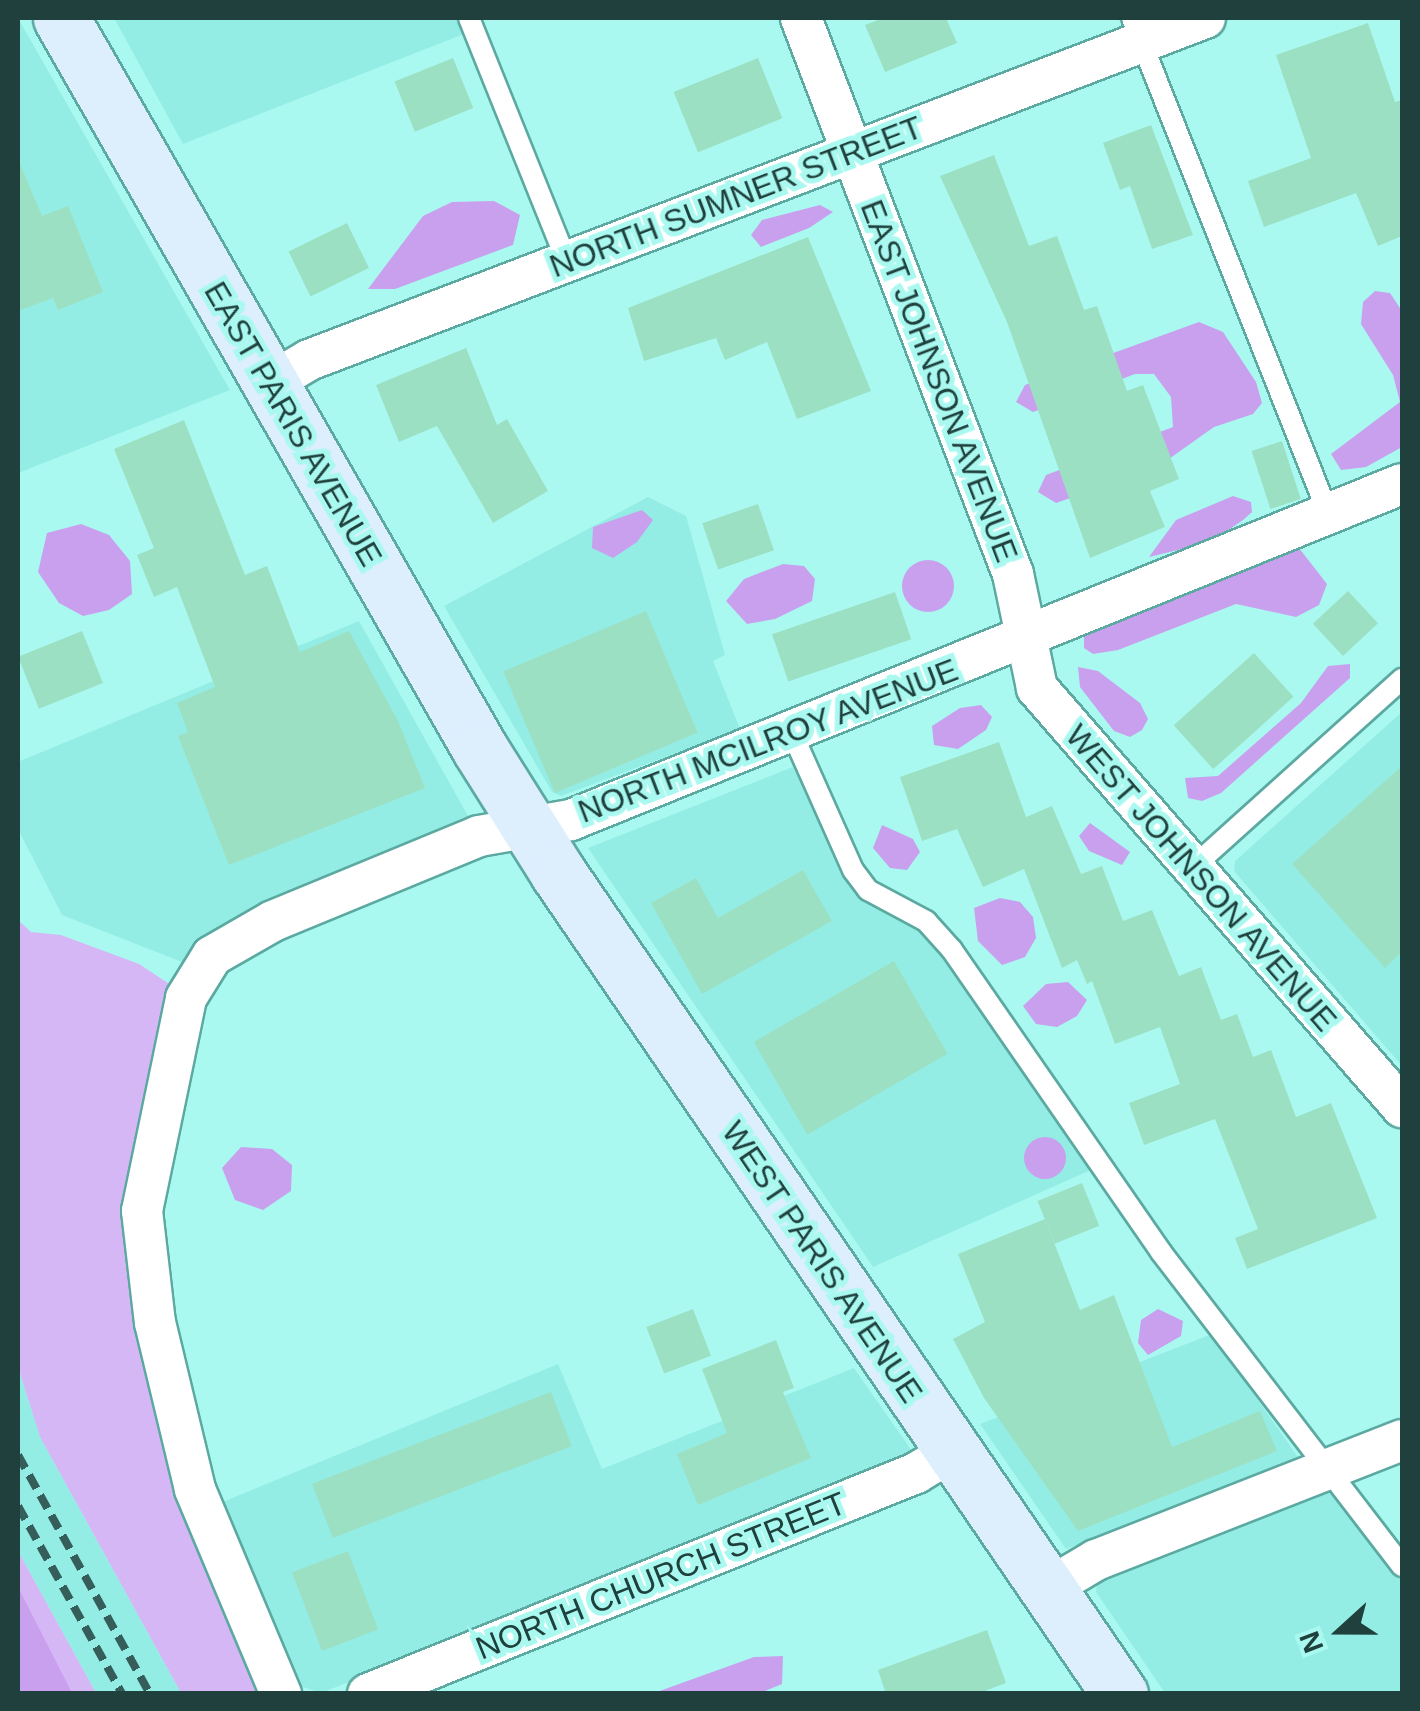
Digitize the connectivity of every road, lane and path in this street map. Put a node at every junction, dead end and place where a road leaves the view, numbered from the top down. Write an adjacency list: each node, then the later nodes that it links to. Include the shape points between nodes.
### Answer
1 (61, 18): 8 (street, EAST PARIS AVENUE)
2 (469, 18): 7 (lane)
3 (801, 18): 6 (street, EAST JOHNSON AVENUE)
4 (1206, 18): 5 (street, NORTH SUMNER STREET)
5 (1136, 30): 6 (street, NORTH SUMNER STREET); 10 (lane)
6 (852, 153): 7 (street, NORTH SUMNER STREET); 11 (street, EAST JOHNSON AVENUE, via 1013,574)
7 (567, 262): 8 (street, NORTH SUMNER STREET, via 310,360)
8 (270, 384): 14 (street, EAST PARIS AVENUE)
9 (1402, 484): 10 (street, NORTH MCILROY AVENUE)
10 (1328, 513): 11 (street, NORTH MCILROY AVENUE)
11 (1028, 635): 13 (street, NORTH MCILROY AVENUE); 15 (street, WEST JOHNSON AVENUE, via 1037,688)
12 (1402, 679): 15 (lane)
13 (792, 733): 14 (street, NORTH MCILROY AVENUE, via 571,820); 19 (lane, via 853,870 868,890 926,921 952,950 1072,1128)
14 (529, 827): 18 (street, WEST PARIS AVENUE); 22 (street, NORTH MCILROY AVENUE, via 479,836 229,943 194,978 177,1033 142,1211 152,1310 195,1489)
15 (1192, 868): 16 (street, WEST JOHNSON AVENUE)
16 (1402, 1107)
17 (1402, 1440): 19 (street)
18 (951, 1452): 21 (street, WEST PARIS AVENUE); 23 (street, NORTH CHURCH STREET, via 916,1473)
19 (1326, 1470): 20 (lane); 21 (street, via 1096,1560)
20 (1402, 1566)
21 (1047, 1589): 24 (street, WEST PARIS AVENUE)
22 (280, 1694)
23 (368, 1694)
24 (1120, 1694)

